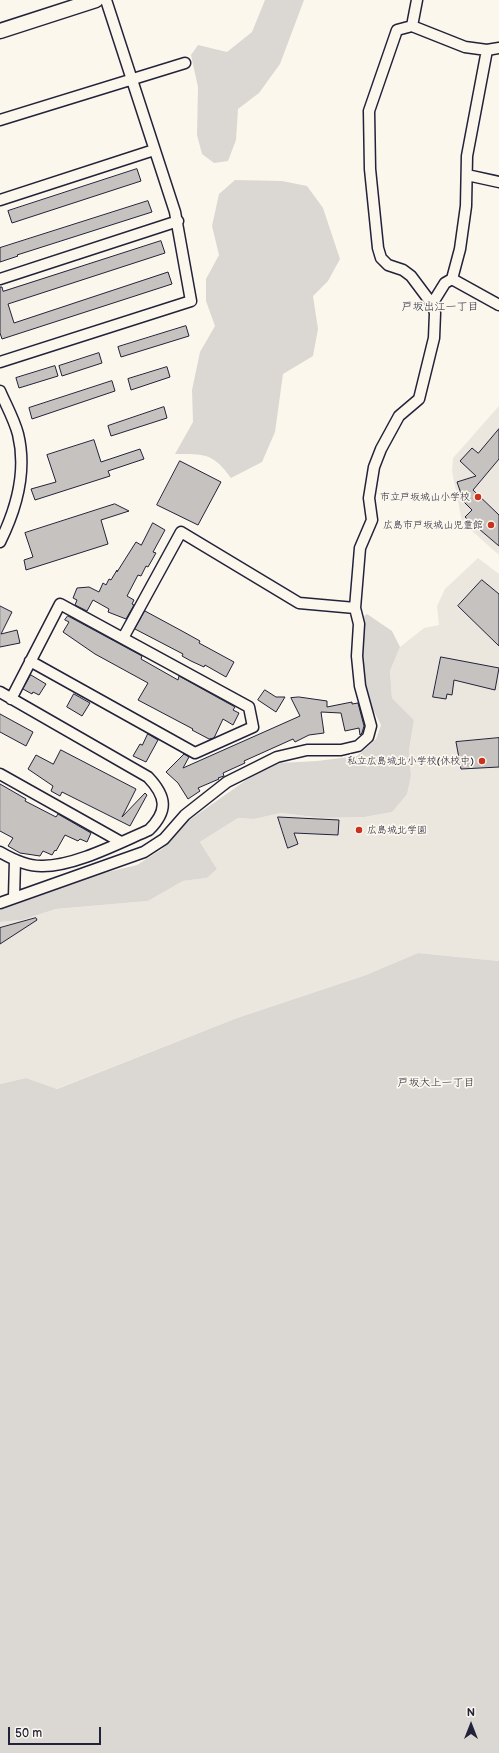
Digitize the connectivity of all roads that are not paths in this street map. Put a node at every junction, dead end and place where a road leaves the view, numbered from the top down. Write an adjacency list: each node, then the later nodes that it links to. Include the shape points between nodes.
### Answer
1 (96, 0): 5 (street)
2 (106, 0): 9 (street)
3 (417, 0): 4 (street)
4 (412, 26): 7 (street, via 465,47); 18 (street, via 397,30 372,100 369,111 370,169 381,258 388,265 403,270 410,276)
5 (0, 31)
6 (499, 48): 7 (street)
7 (487, 50): 12 (street, via 470,137)
8 (185, 63): 9 (street)
9 (132, 79): 10 (street); 11 (street)
10 (0, 120)
11 (154, 150): 14 (street); 15 (street)
12 (467, 175): 13 (street); 17 (street, via 460,250)
13 (499, 182)
14 (0, 200)
15 (178, 221): 16 (street); 20 (street, via 191,301)
16 (0, 279)
17 (452, 279): 18 (street, via 445,283); 19 (street)
18 (432, 304): 23 (street, via 435,313 434,338 419,399 399,416 374,467 369,498 372,520 360,548)
19 (499, 305)
20 (0, 362)
21 (0, 391): 22 (street, via 18,433 22,457 16,506)
22 (0, 542)
23 (355, 608): 24 (street, via 299,603 182,532); 32 (street, via 359,624 357,656 360,686 371,726 368,737 358,746 341,750 307,750 277,757 227,782 185,815 164,839 144,852)
24 (123, 638): 25 (street, via 60,604); 25 (street, via 249,707 253,728 196,753)
25 (30, 661): 27 (street)
26 (0, 692): 27 (street)
27 (11, 699): 29 (street, via 148,777 159,789 164,806 158,820 149,830)
28 (0, 774): 29 (street)
29 (122, 842): 31 (street, via 64,864 40,867)
30 (0, 852): 31 (street)
31 (15, 860): 32 (street)
32 (14, 897): 33 (street)
33 (0, 903)

